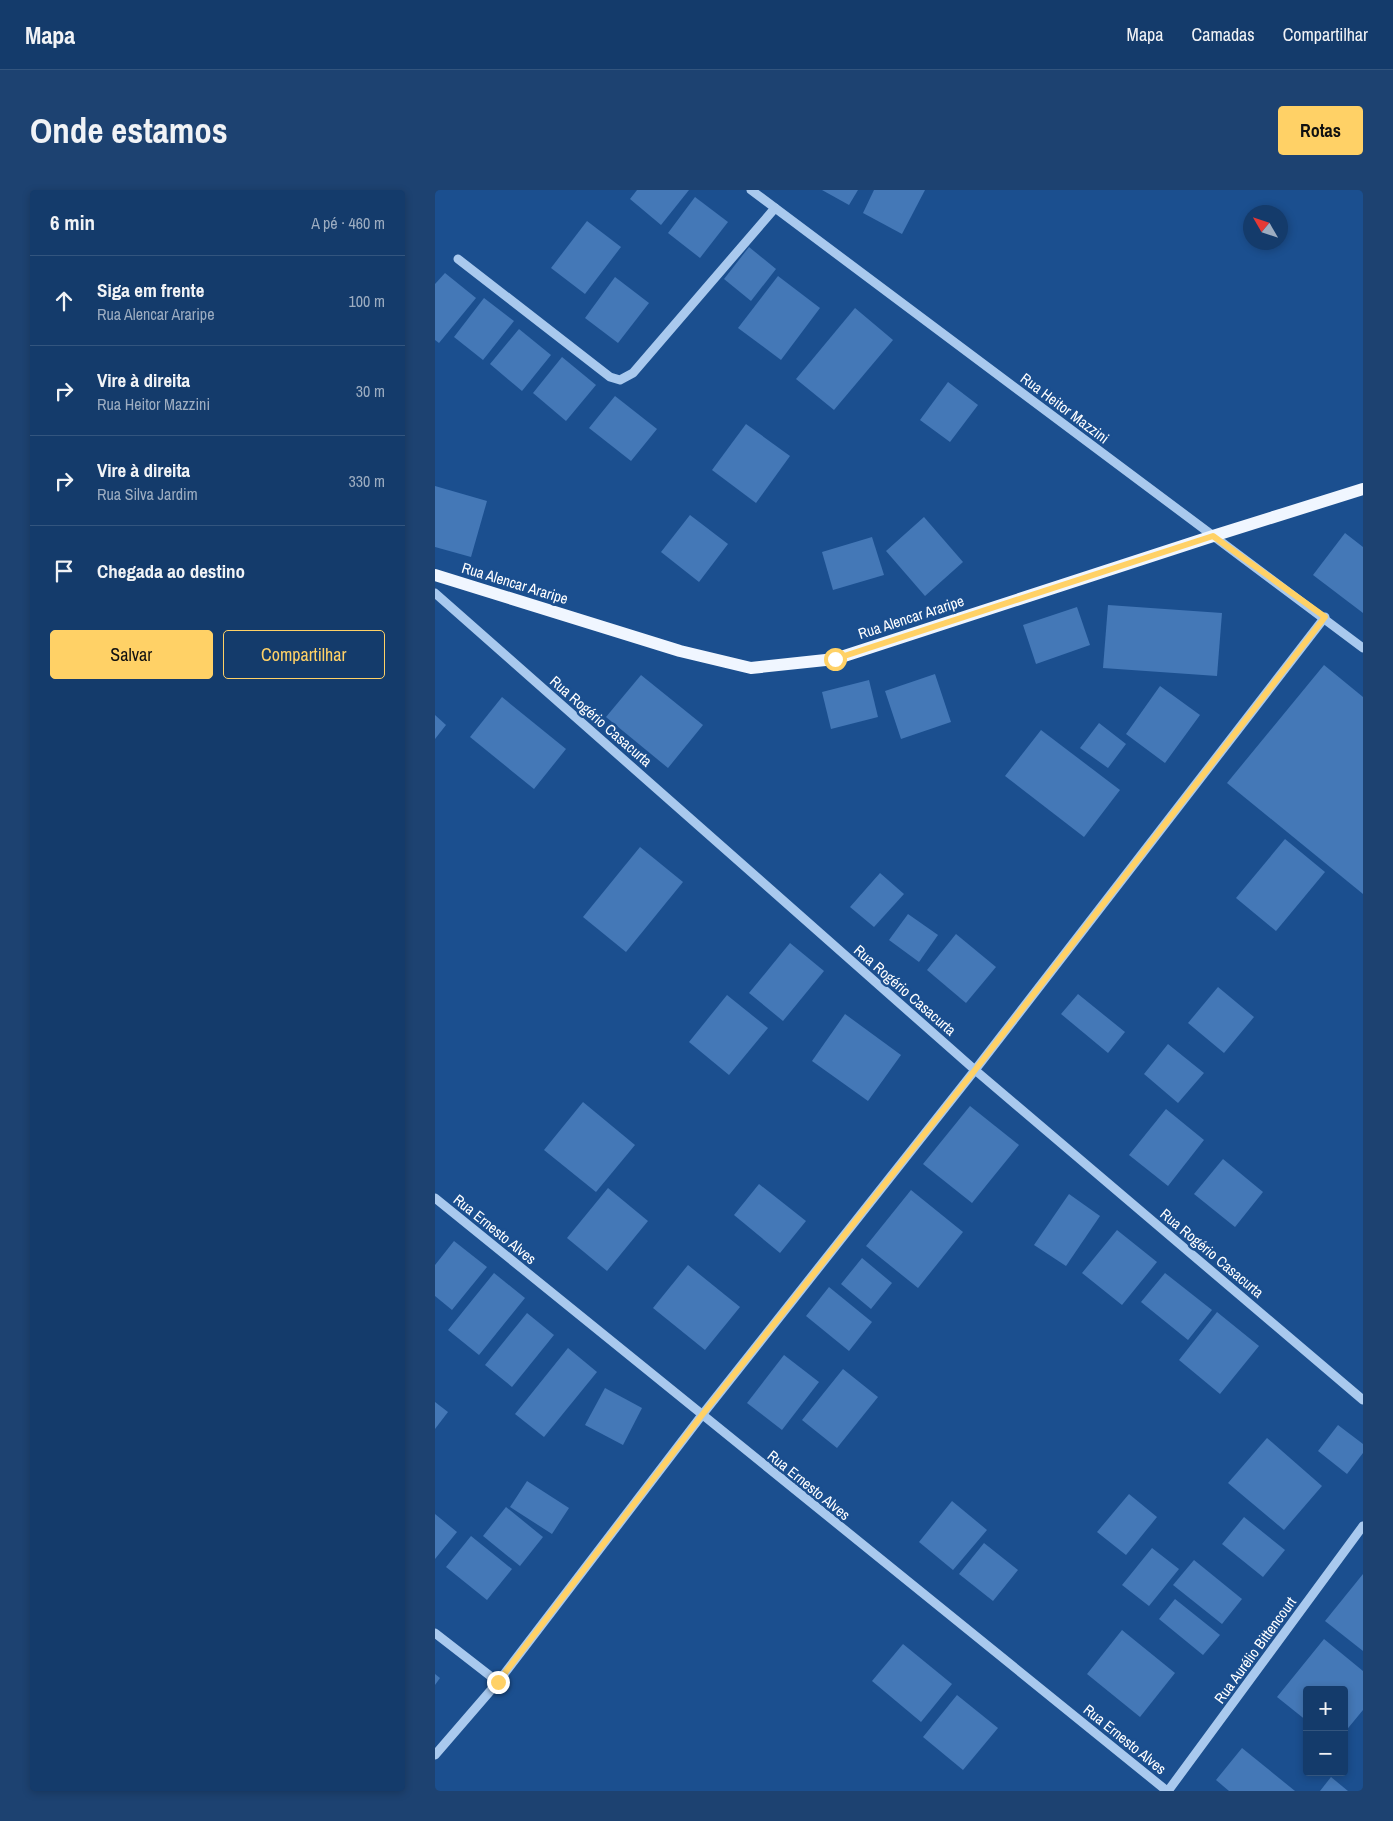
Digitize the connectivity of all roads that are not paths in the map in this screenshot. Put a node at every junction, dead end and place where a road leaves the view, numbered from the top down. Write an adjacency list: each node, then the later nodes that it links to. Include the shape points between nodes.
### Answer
1 (751, 190): 2 (street, Rua Heitor Mazzini)
2 (775, 208): 3 (street, via 633,373 621,380 610,377); 5 (street, Rua Heitor Mazzini)
3 (458, 259)
4 (1363, 489): 5 (main road, Rua Alencar Araripe)
5 (1213, 536): 6 (main road, Rua Alencar Araripe, via 835,659 751,668 680,651); 8 (street, Rua Heitor Mazzini)
6 (435, 576)
7 (435, 592): 10 (street, Rua Rogério Casacurta)
8 (1325, 617): 9 (street, Rua Heitor Mazzini); 10 (street)
9 (1363, 648)
10 (975, 1070): 12 (street, Rua Rogério Casacurta); 13 (street)
11 (435, 1198): 13 (street, Rua Ernesto Alves)
12 (1363, 1400)
13 (702, 1415): 16 (street); 18 (street, Rua Ernesto Alves)
14 (1363, 1526): 18 (street, Rua Aurélio Bittencourt)
15 (435, 1633): 16 (street)
16 (498, 1682): 17 (street)
17 (435, 1755)
18 (1168, 1791)

